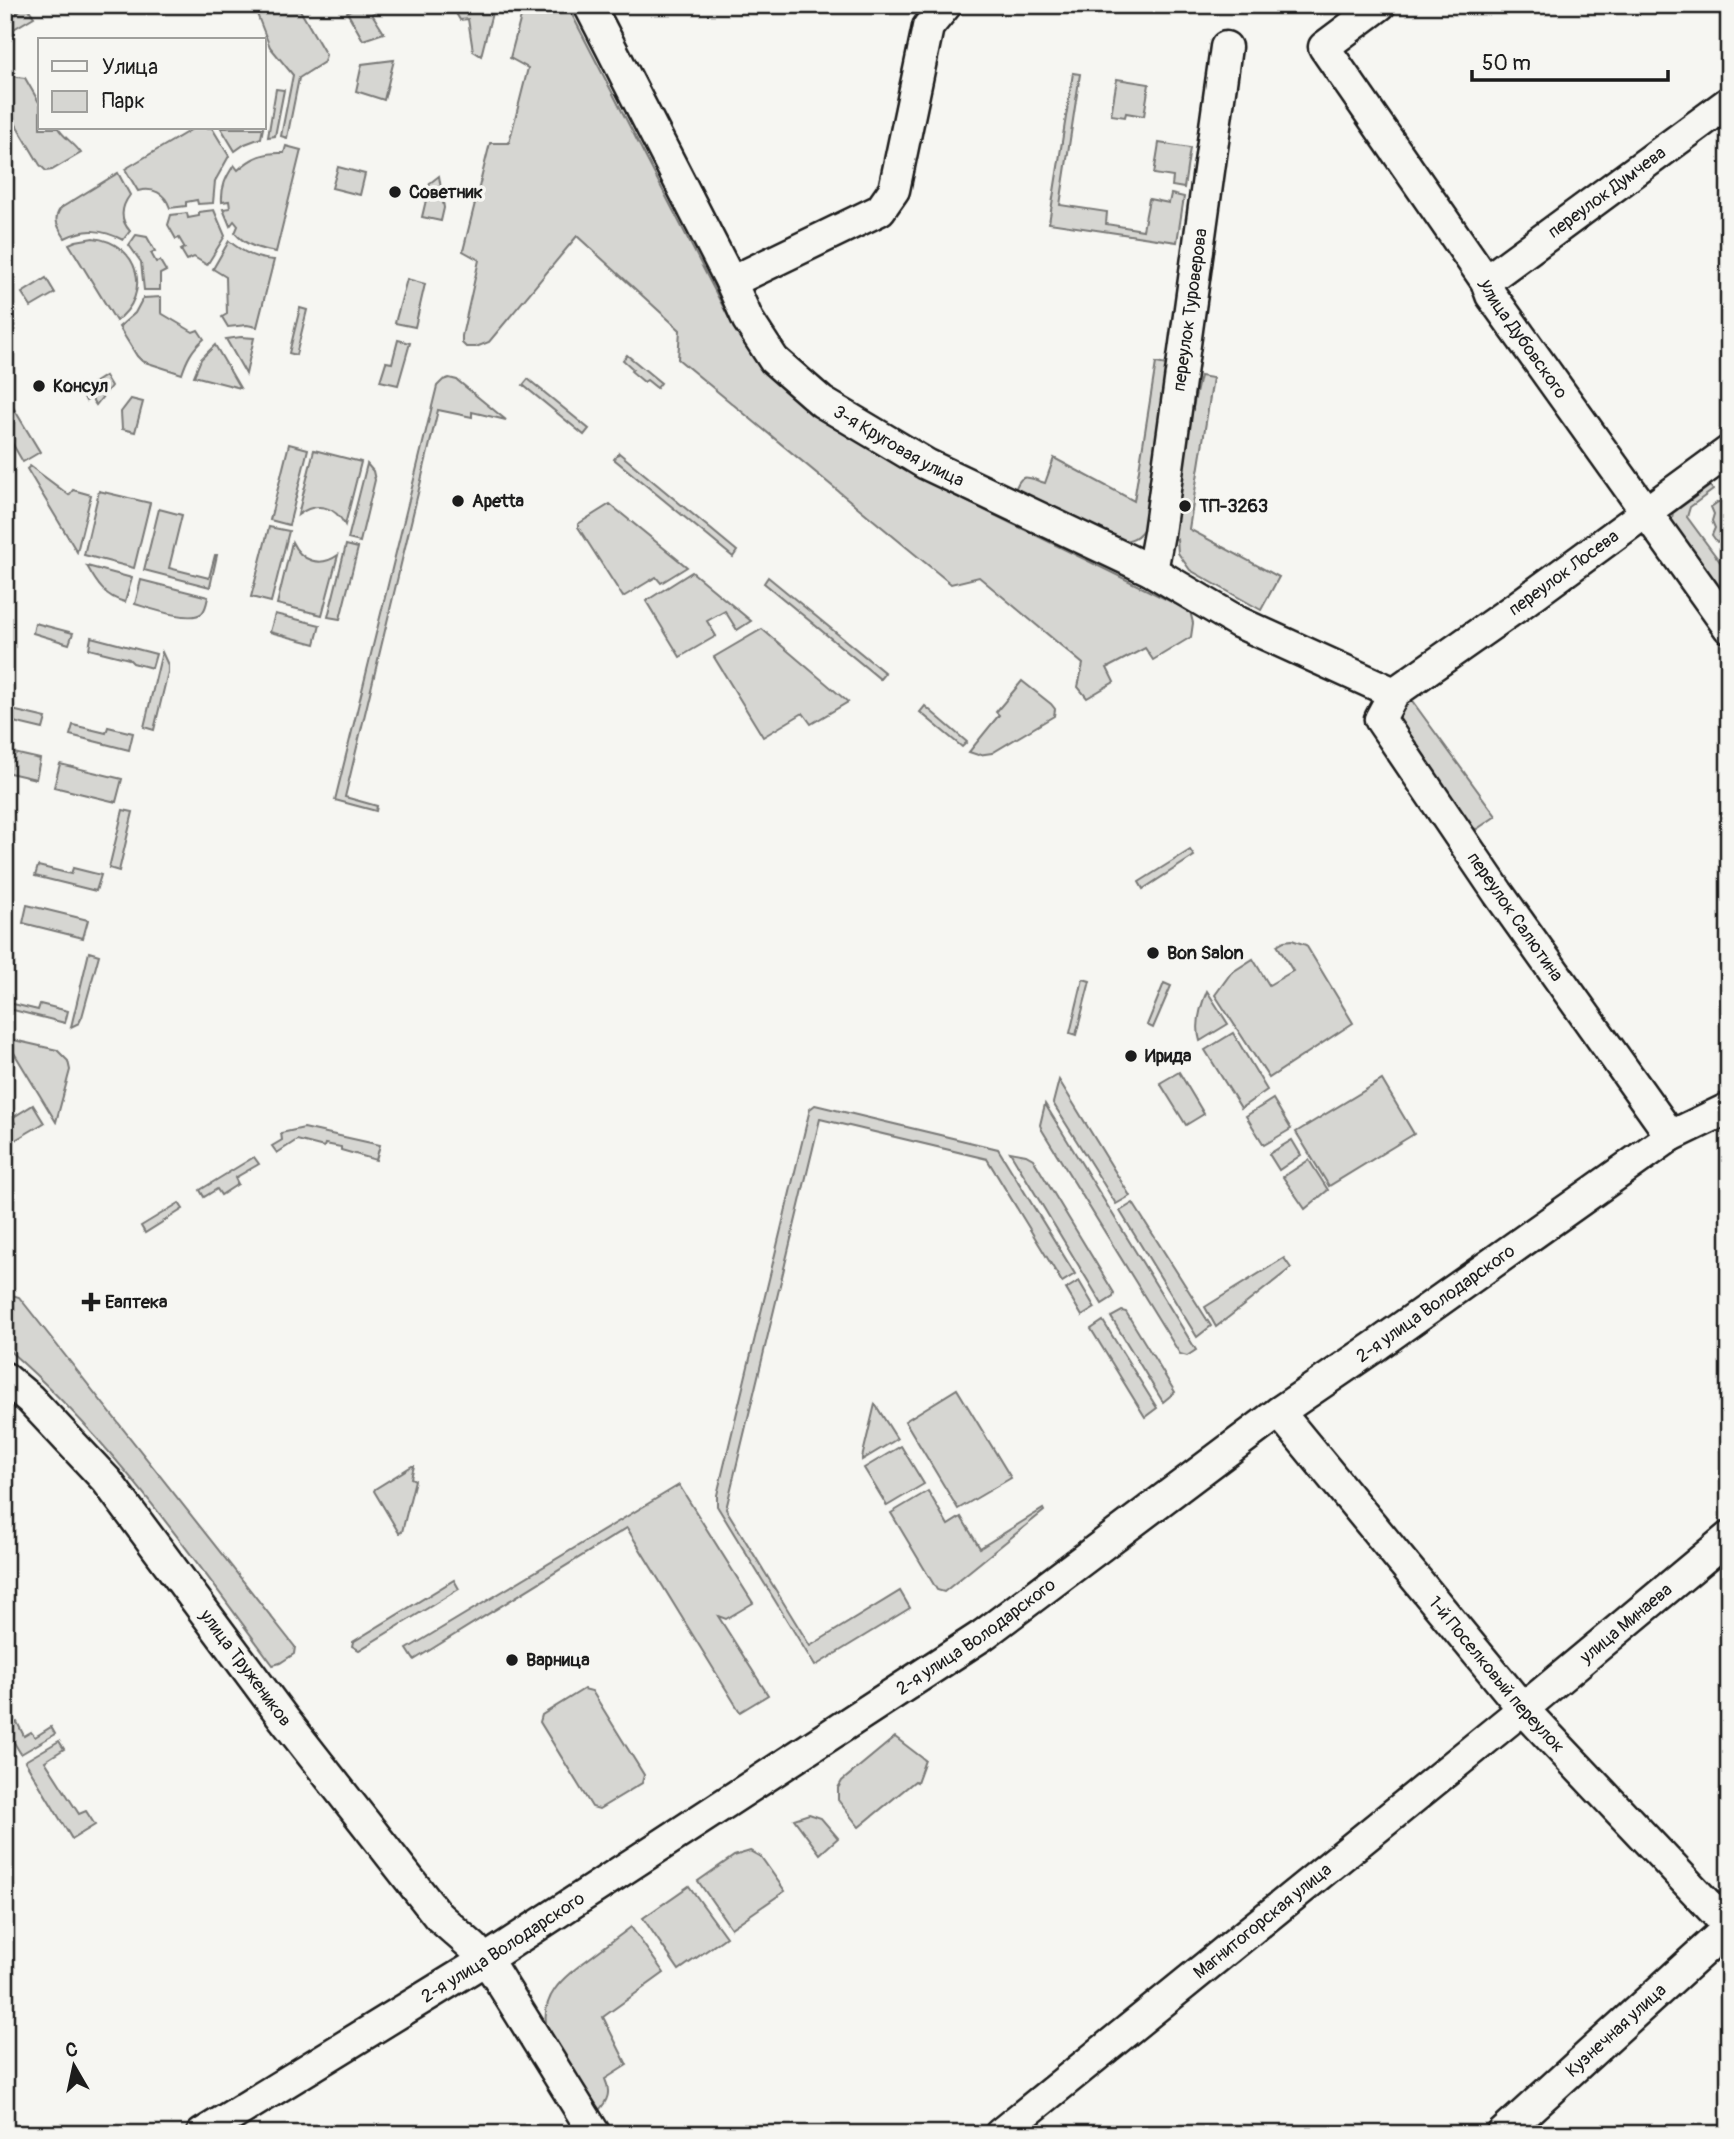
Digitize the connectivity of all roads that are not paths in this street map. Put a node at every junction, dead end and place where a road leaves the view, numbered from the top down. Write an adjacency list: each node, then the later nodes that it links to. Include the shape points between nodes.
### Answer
1 (589, 5): 7 (street, 3-я Круговая улица)
2 (946, 5): 7 (street, via 928,27 894,190 880,210)
3 (1380, 5): 6 (street, улица Дубовского, via 1324,47)
4 (1226, 47): 10 (street, переулок Туроверова)
5 (1729, 102): 6 (street, переулок Думчева)
6 (1486, 281): 9 (street, улица Дубовского, via 1491,295)
7 (731, 282): 10 (street, 3-я Круговая улица, via 774,360 822,402 926,464)
8 (1729, 451): 9 (street, переулок Лосева)
9 (1647, 511): 11 (street, улица Дубовского); 12 (street, переулок Лосева)
10 (1152, 570): 12 (street, 3-я Круговая улица, via 1238,622)
11 (1729, 628)
12 (1394, 693): 14 (street, переулок Салютина, via 1380,719)
13 (1729, 1108): 14 (street, 2-я улица Володарского)
14 (1671, 1136): 16 (street, 2-я улица Володарского)
15 (5, 1378): 20 (street, улица Тружеников, via 107,1481 438,1916)
16 (1279, 1412): 18 (street, 1-й Поселковый переулок); 20 (street, 2-я улица Володарского, via 983,1635)
17 (1729, 1537): 18 (street, улица Минаева)
18 (1522, 1709): 19 (street, 1-й Поселковый переулок); 23 (street, Магнитогорская улица)
19 (1729, 1927): 24 (street, Кузнечная улица)
20 (485, 1960): 21 (street, 2-я улица Володарского); 22 (street, улица Тружеников)
21 (202, 2134)
22 (595, 2134)
23 (1000, 2134)
24 (1502, 2134)

